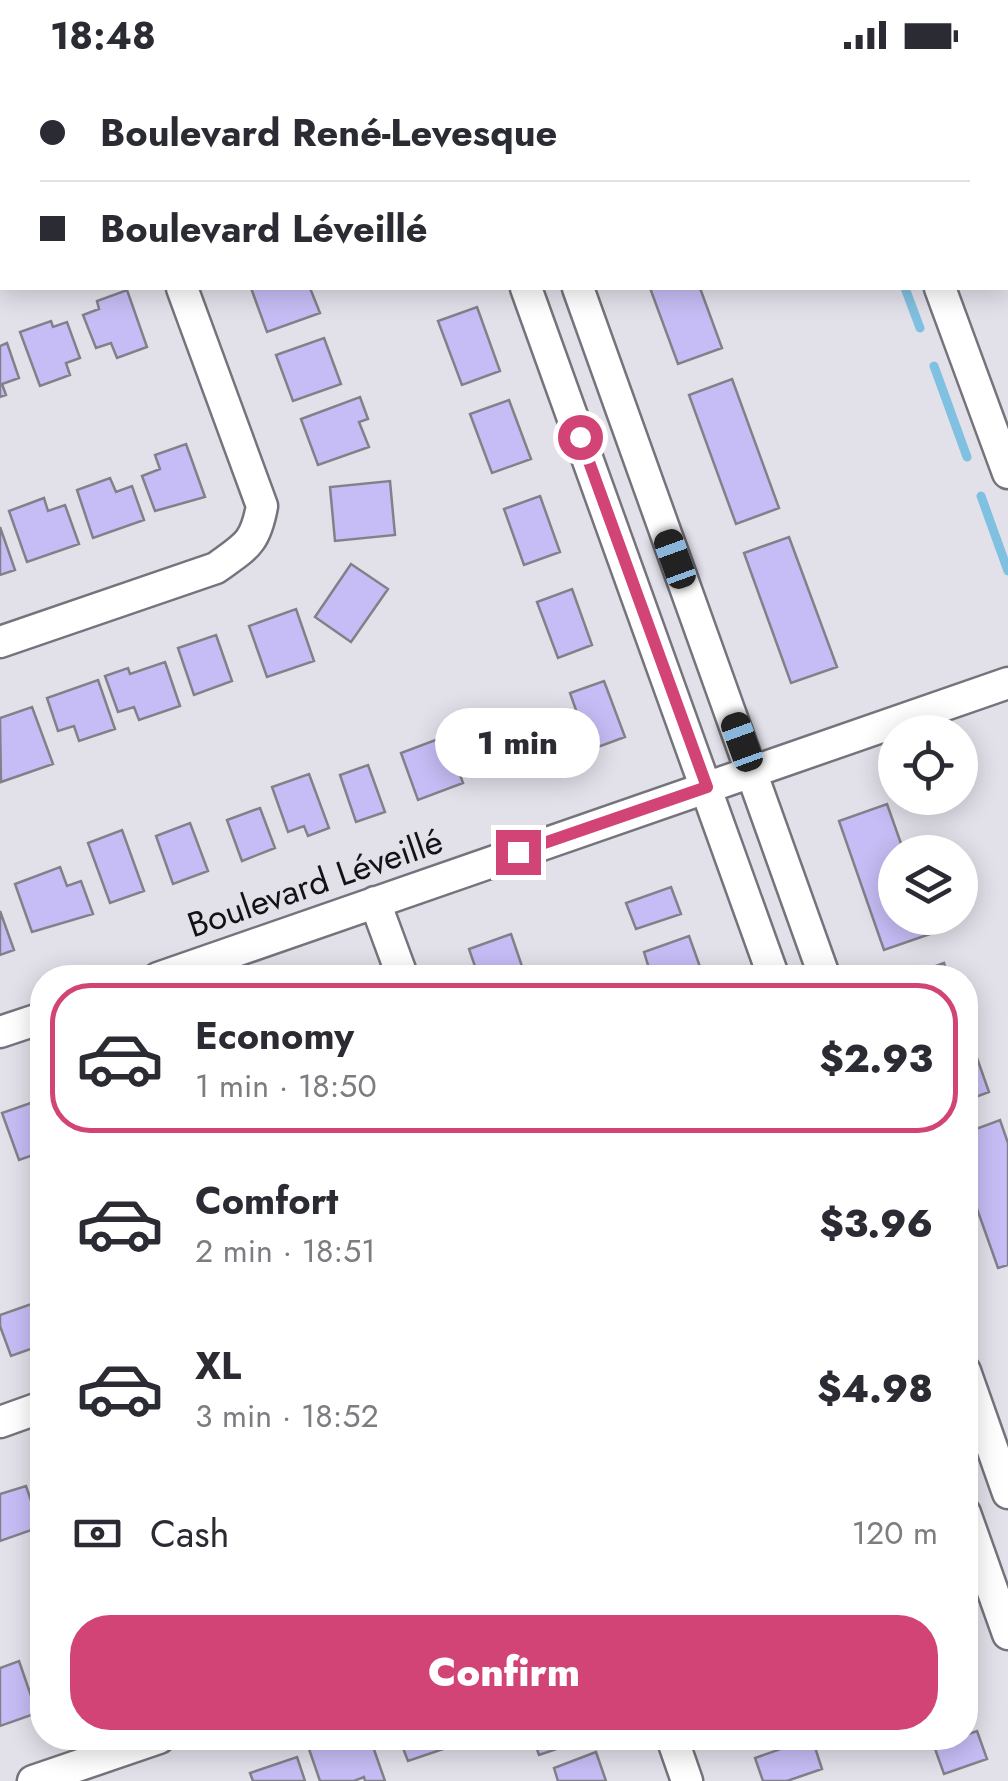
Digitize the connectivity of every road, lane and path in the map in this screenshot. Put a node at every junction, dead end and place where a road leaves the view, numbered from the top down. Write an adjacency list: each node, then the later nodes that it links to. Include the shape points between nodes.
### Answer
1 (183, 290): 6 (street, via 262,506 257,532 216,568)
2 (527, 290): 9 (street)
3 (579, 290): 8 (street)
4 (941, 290): 5 (street)
5 (1008, 473)
6 (0, 642)
7 (1008, 683): 8 (street, Boulevard Léveillé)
8 (753, 772): 9 (street, Boulevard Léveillé); 14 (street)
9 (707, 787): 10 (street, Boulevard Léveillé); 13 (street)
10 (375, 902): 11 (street, Boulevard Léveillé); 12 (street)
11 (195, 965)
12 (398, 965)
13 (769, 965)
14 (821, 965)
15 (30, 1022): 16 (street)
16 (0, 1032)
17 (978, 1408): 20 (street)
18 (30, 1411): 19 (street)
19 (0, 1422)
20 (1008, 1494)
21 (978, 1550): 22 (street)
22 (1008, 1634)
23 (124, 1750): 25 (street)
24 (676, 1750): 26 (street)
25 (33, 1781)
26 (687, 1781)

